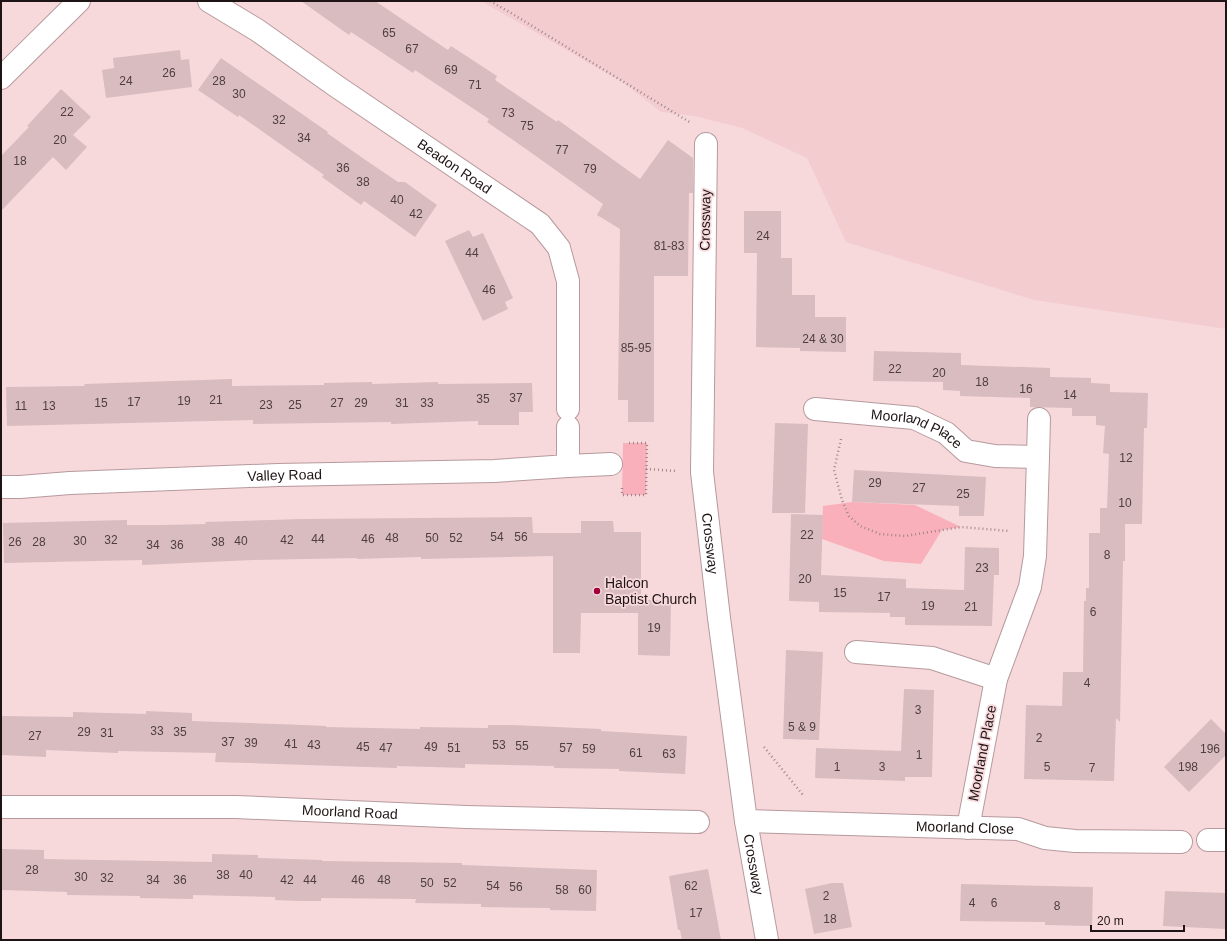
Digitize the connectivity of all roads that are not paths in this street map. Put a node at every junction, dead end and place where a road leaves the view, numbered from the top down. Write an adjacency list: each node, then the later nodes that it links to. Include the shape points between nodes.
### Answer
1 (79, 1): 3 (street)
2 (209, 1): 9 (street, Beadon Road, via 257,30 540,224 559,248 568,281)
3 (1, 78)
4 (706, 144): 14 (street, Crossway, via 702,472)
5 (815, 409): 7 (street, Moorland Place, via 914,418 946,433 966,450 995,456)
6 (1039, 418): 7 (street, Moorland Place)
7 (1038, 457): 12 (street, Moorland Place, via 1035,556 1030,587)
8 (611, 464): 9 (street, Valley Road)
9 (568, 466): 10 (street, Valley Road, via 494,471 278,475)
10 (1, 487)
11 (856, 652): 12 (street, via 932,658)
12 (996, 679): 16 (street, Moorland Place)
13 (1, 807): 15 (street, Moorland Road, via 236,807 466,817)
14 (746, 821): 16 (street, Moorland Close); 18 (street, Crossway)
15 (698, 822)
16 (968, 828): 17 (street, Moorland Close, via 1018,829 1045,838 1075,841)
17 (1182, 842)
18 (767, 940)

